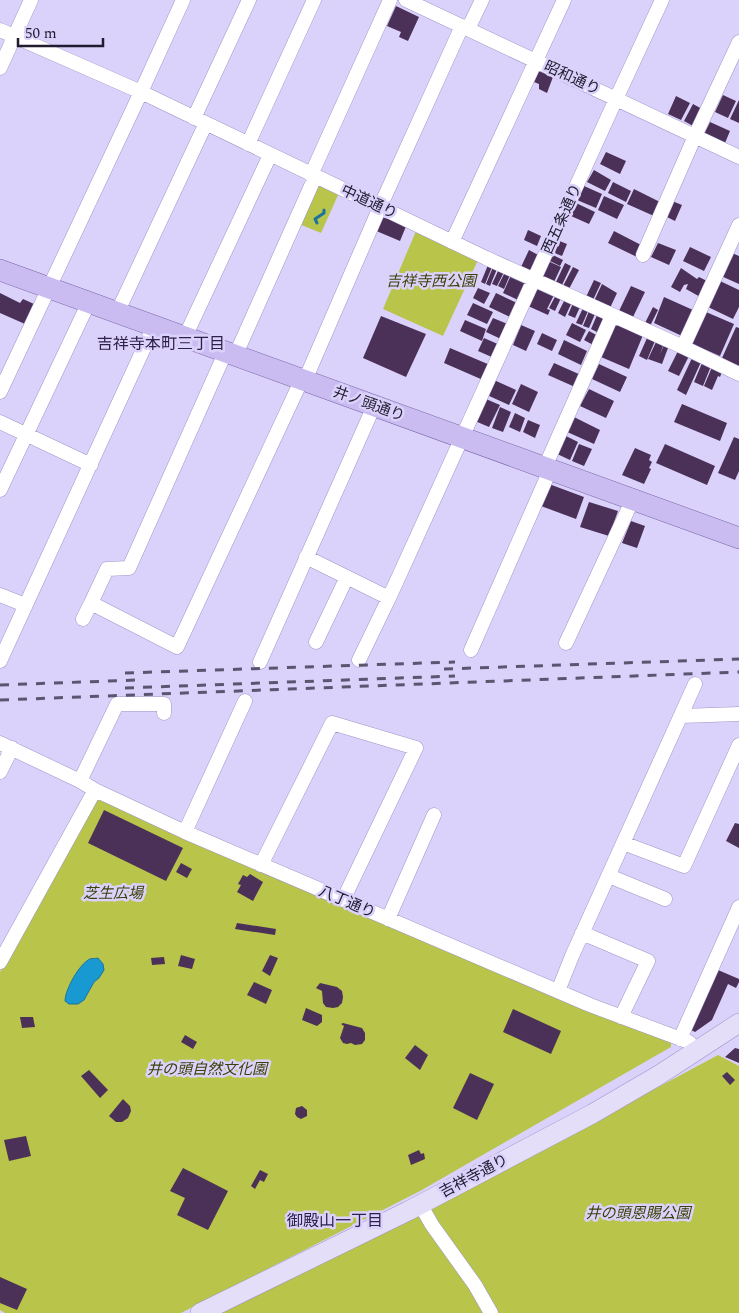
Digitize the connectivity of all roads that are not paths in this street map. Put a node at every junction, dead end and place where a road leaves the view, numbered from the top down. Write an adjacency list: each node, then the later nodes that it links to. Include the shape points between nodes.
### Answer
1 (31, 0): 12 (street)
2 (183, 0): 16 (street)
3 (249, 0): 18 (street)
4 (314, 0): 20 (street)
5 (390, 0): 23 (street)
6 (406, 0): 10 (street, 昭和通り)
7 (482, 0): 10 (street)
8 (564, 0): 14 (street)
9 (662, 0): 17 (street, 西五条通り)
10 (465, 28): 14 (street, 昭和通り); 24 (street)
11 (0, 30): 12 (street, 中道通り)
12 (15, 36): 15 (street); 16 (street, 中道通り)
13 (739, 42): 19 (street)
14 (536, 61): 17 (street, 昭和通り); 26 (street)
15 (0, 68)
16 (141, 92): 18 (street, 中道通り); 30 (street)
17 (616, 99): 19 (street, 昭和通り); 29 (street, 西五条通り)
18 (200, 120): 20 (street, 中道通り); 32 (street)
19 (695, 136): 22 (street, 昭和通り); 27 (street)
20 (248, 144): 21 (street, 中道通り)
21 (270, 155): 23 (street, 中道通り); 35 (street)
22 (739, 157)
23 (313, 176): 24 (street, 中道通り); 37 (street)
24 (380, 207): 26 (street, 中道通り); 39 (street, via 309,371)
25 (739, 225): 36 (street)
26 (452, 242): 29 (street, 中道通り)
27 (642, 255)
28 (1, 273): 30 (main road, 井ノ頭通り)
29 (534, 280): 33 (street, 中道通り); 44 (street, 西五条通り)
30 (50, 287): 31 (main road, 井ノ頭通り); 40 (street)
31 (88, 302): 32 (main road, 井ノ頭通り); 43 (street)
32 (117, 313): 34 (main road, 井ノ頭通り)
33 (612, 316): 36 (street, 中道通り); 46 (street, via 548,460)
34 (154, 326): 35 (main road, 井ノ頭通り); 45 (street)
35 (185, 337): 37 (main road, 井ノ頭通り)
36 (683, 347): 38 (street, 中道通り)
37 (231, 353): 39 (main road, 井ノ頭通り); 54 (street, via 129,568 107,569)
38 (739, 374)
39 (302, 379): 41 (main road, 井ノ頭通り); 54 (street, via 177,647)
40 (0, 392)
41 (374, 406): 44 (main road, 井ノ頭通り); 50 (street)
42 (0, 422): 43 (street)
43 (27, 435): 45 (street); 47 (street)
44 (462, 438): 46 (main road, 井ノ頭通り); 53 (street, 西五条通り)
45 (91, 464): 55 (street)
46 (548, 468): 48 (main road, 井ノ頭通り); 59 (street, via 547,477)
47 (0, 490)
48 (634, 499): 49 (main road, 井ノ頭通り); 58 (street)
49 (739, 538)
50 (306, 557): 51 (street); 62 (street)
51 (347, 576): 53 (street); 57 (street)
52 (0, 595): 55 (street)
53 (389, 598): 60 (street, 西五条通り)
54 (91, 603): 56 (street)
55 (25, 605): 61 (street)
56 (83, 619)
57 (316, 642)
58 (566, 643)
59 (471, 650)
60 (359, 660)
61 (0, 661)
62 (260, 662)
63 (695, 684): 67 (street)
64 (245, 701): 74 (street)
65 (164, 713): 71 (street, via 164,704 117,704)
66 (739, 714): 67 (street)
67 (681, 716): 75 (street)
68 (6, 745): 70 (street); 71 (street, 八丁通り)
69 (739, 745): 75 (street, via 684,866)
70 (0, 772)
71 (80, 781): 72 (street, 八丁通り)
72 (95, 790): 74 (street, 八丁通り); 83 (street)
73 (434, 815): 81 (street)
74 (185, 832): 76 (street, 八丁通り)
75 (623, 843): 77 (street)
76 (261, 865): 79 (street, 八丁通り); 79 (street, via 332,724 416,748)
77 (609, 876): 78 (street); 82 (street)
78 (665, 899)
79 (343, 900): 81 (street, 八丁通り)
80 (739, 907): 87 (street)
81 (388, 919): 84 (street, 八丁通り)
82 (582, 933): 84 (street); 85 (street, via 648,961)
83 (0, 962)
84 (558, 991): 85 (street, 八丁通り)
85 (621, 1018): 87 (street, 八丁通り)
86 (739, 1023): 88 (main road, 吉祥寺通り)
87 (680, 1039): 88 (street, 八丁通り, via 689,1042)
88 (696, 1051): 89 (main road, 吉祥寺通り, via 592,1114)
89 (420, 1204): 90 (main road, 吉祥寺通り); 91 (street)
90 (200, 1313)
91 (491, 1313)

